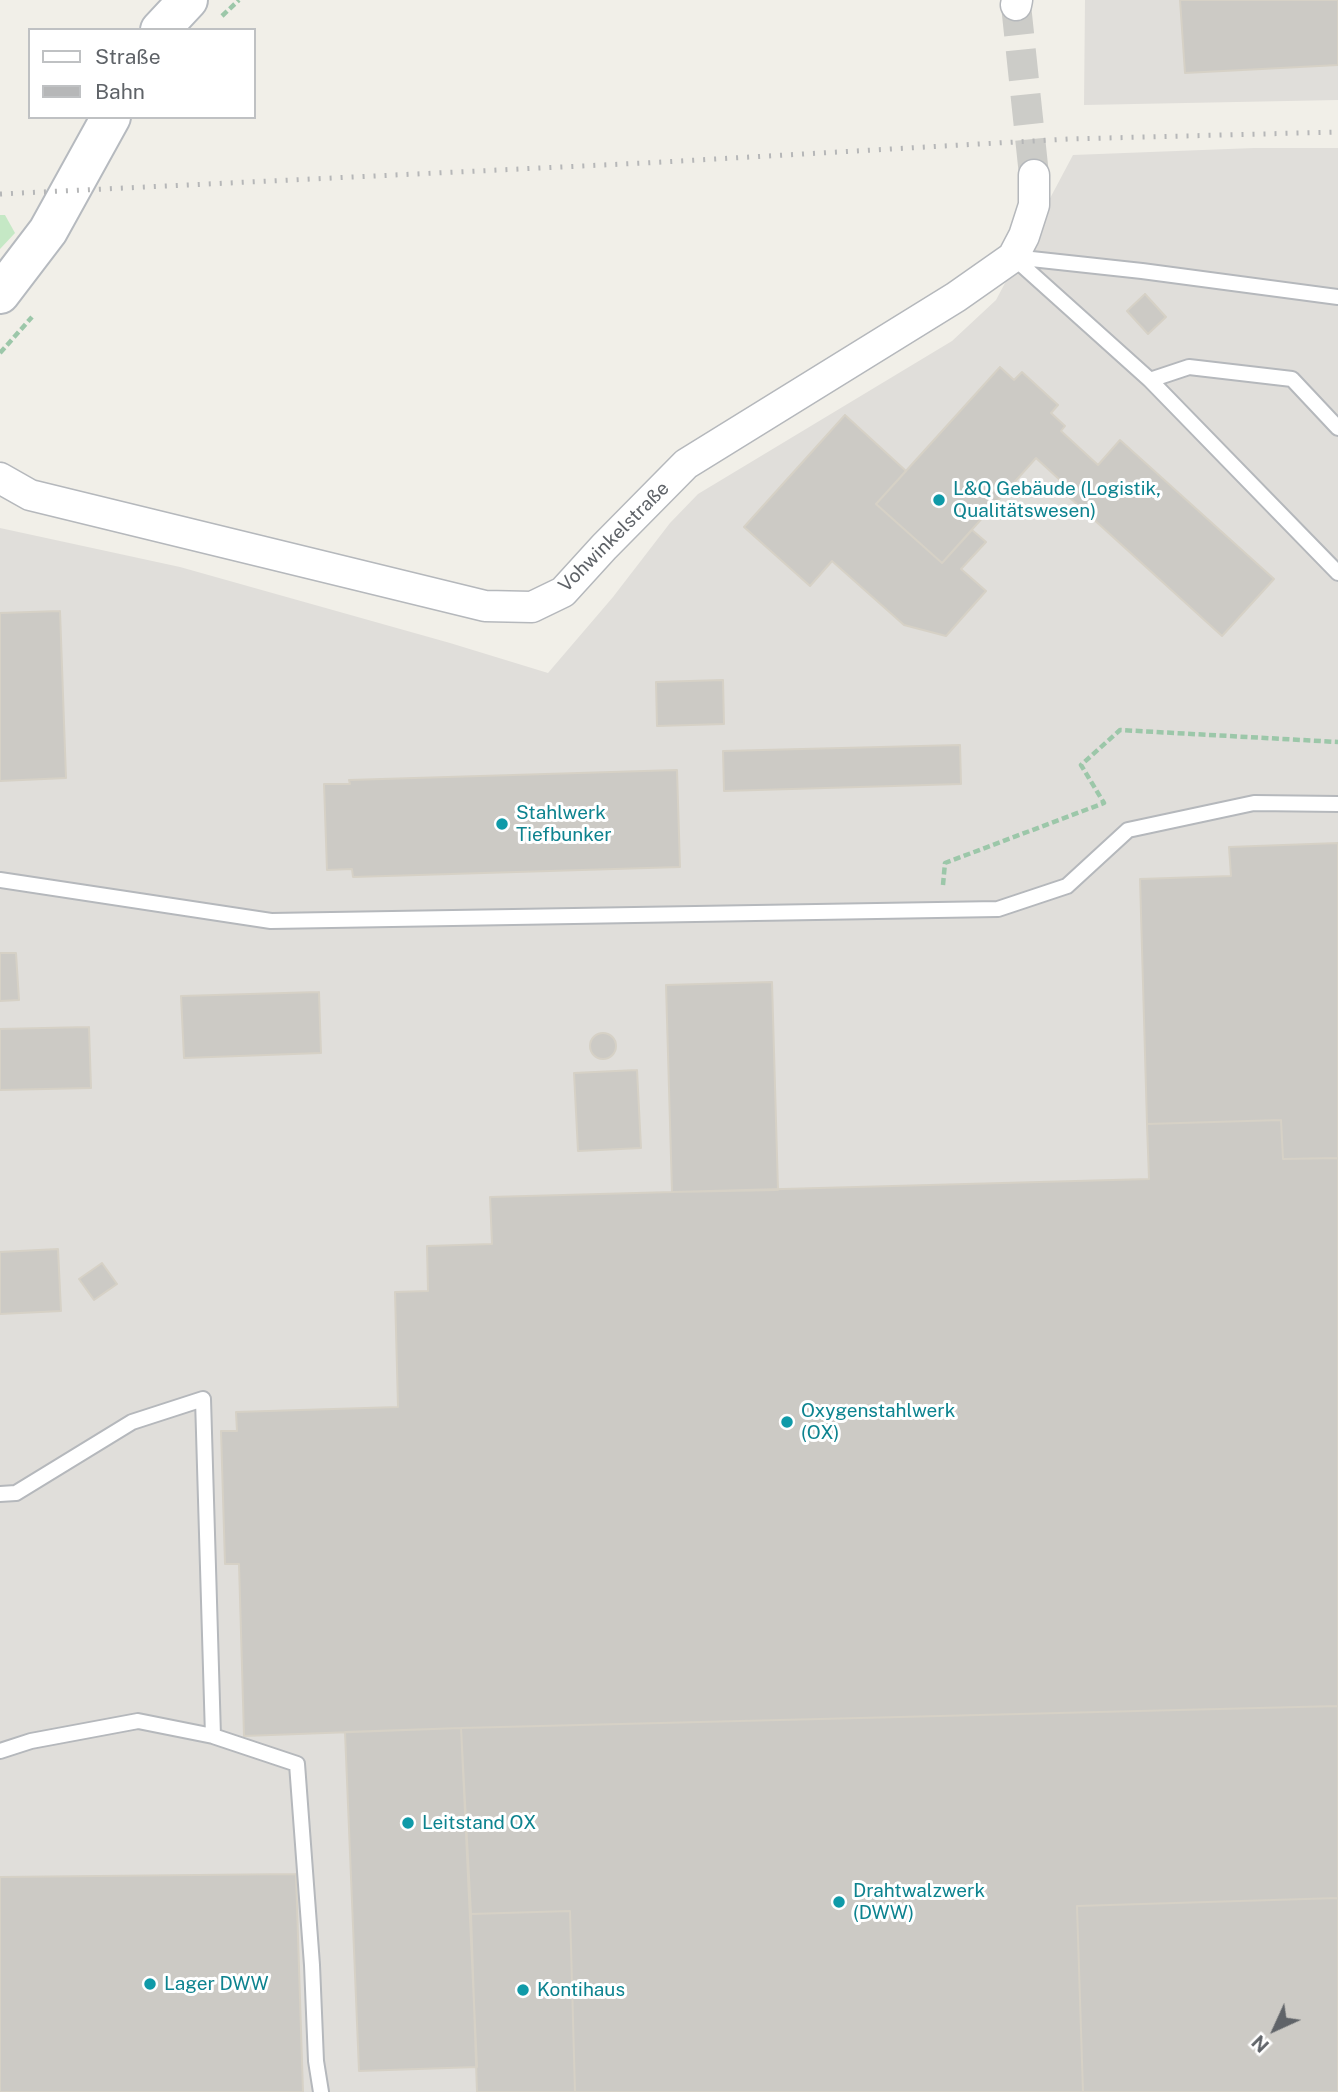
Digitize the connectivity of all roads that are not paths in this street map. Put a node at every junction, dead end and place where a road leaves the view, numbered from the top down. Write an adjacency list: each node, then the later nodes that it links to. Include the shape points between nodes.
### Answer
1 (188, 0): 2 (main road)
2 (162, 28)
3 (110, 119): 6 (main road, via 48,232)
4 (1034, 175): 5 (street, via 1034,205)
5 (1013, 257): 7 (lane); 8 (lane); 10 (street, Vohwinkelstraße, via 686,464 563,592 532,607 485,606 30,495)
6 (0, 295)
7 (1338, 297)
8 (1150, 380): 9 (lane, via 1189,367 1292,379); 11 (lane)
9 (1338, 428)
10 (0, 478)
11 (1338, 573)
12 (1338, 804): 13 (lane, via 1254,803 1128,830 1067,886 998,909 271,921)
13 (0, 880)
14 (0, 1494): 15 (lane, via 16,1493 132,1422 203,1399)
15 (213, 1736): 16 (lane, via 138,1721); 17 (lane, via 297,1764)
16 (0, 1751)
17 (321, 2092)

